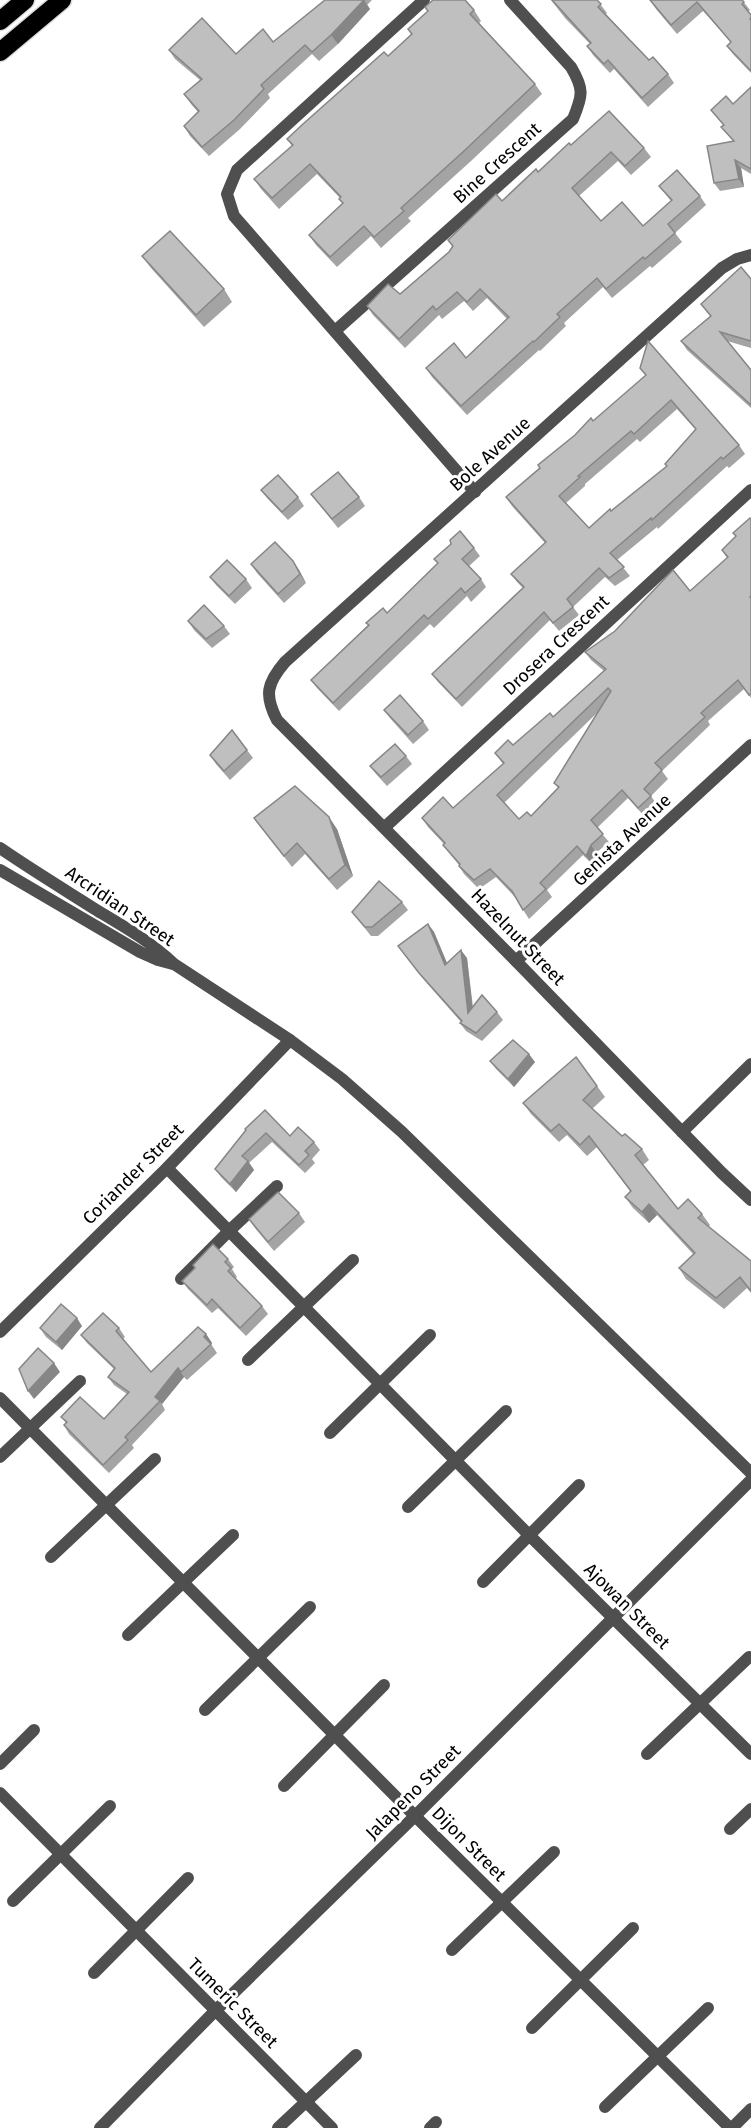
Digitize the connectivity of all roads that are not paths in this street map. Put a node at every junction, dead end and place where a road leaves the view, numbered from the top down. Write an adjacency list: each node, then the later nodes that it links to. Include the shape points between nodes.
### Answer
1 (26, 0): 5 (highway)
2 (62, 0): 6 (highway)
3 (424, 0): 8 (street, via 237,170 227,194 234,216)
4 (510, 0): 8 (street, Bine Crescent, via 577,77 582,90 573,119)
5 (0, 21)
6 (0, 52)
7 (751, 255): 10 (street, Bole Avenue, via 722,268)
8 (335, 332): 10 (street)
9 (751, 490): 13 (street, Drosera Crescent)
10 (475, 492): 11 (street, Bole Avenue, via 285,662 273,677)
11 (268, 694): 13 (street, Hazelnut Street, via 277,720)
12 (751, 745): 16 (street, Genista Avenue)
13 (385, 827): 16 (street, Hazelnut Street)
14 (0, 848): 17 (street, Arcridian Street, via 140,936)
15 (0, 870): 17 (street, Arcridian Street, via 140,952)
16 (516, 961): 20 (street, Hazelnut Street)
17 (174, 964): 18 (street)
18 (290, 1040): 21 (street, Coriander Street); 40 (street, via 402,1131)
19 (751, 1064): 20 (street)
20 (682, 1132): 23 (street, Hazelnut Street)
21 (167, 1168): 24 (street, Ajowan Street); 28 (street, Coriander Street)
22 (278, 1186): 24 (street)
23 (751, 1200)
24 (229, 1231): 26 (street); 27 (street, Ajowan Street)
25 (353, 1260): 27 (street)
26 (182, 1279)
27 (304, 1307): 30 (street); 32 (street, Ajowan Street)
28 (0, 1332)
29 (430, 1335): 32 (street)
30 (248, 1360)
31 (80, 1381): 35 (street)
32 (381, 1383): 36 (street); 39 (street, Ajowan Street)
33 (0, 1398): 35 (street, Dijon Street)
34 (507, 1411): 39 (street)
35 (30, 1428): 37 (street); 43 (street, Dijon Street)
36 (330, 1433)
37 (0, 1457)
38 (155, 1459): 43 (street)
39 (456, 1459): 44 (street); 46 (street, Ajowan Street)
40 (751, 1473)
41 (751, 1480): 51 (street, Jalapeno Street)
42 (579, 1485): 46 (street)
43 (106, 1505): 47 (street); 48 (street, Dijon Street)
44 (408, 1507)
45 (233, 1534): 48 (street)
46 (529, 1535): 49 (street); 51 (street, Ajowan Street)
47 (51, 1557)
48 (183, 1582): 52 (street); 53 (street, Dijon Street)
49 (483, 1582)
50 (310, 1607): 53 (street)
51 (613, 1617): 56 (street, Ajowan Street); 67 (street, Jalapeno Street)
52 (128, 1635)
53 (257, 1657): 57 (street); 59 (street, Dijon Street)
54 (749, 1657): 56 (street)
55 (384, 1685): 59 (street)
56 (700, 1704): 60 (street); 61 (street, Ajowan Street)
57 (205, 1710)
58 (34, 1730): 62 (street)
59 (335, 1735): 63 (street); 67 (street, Dijon Street)
60 (647, 1754)
61 (751, 1754)
62 (0, 1764)
63 (284, 1786)
64 (0, 1793): 70 (street, Tumeric Street)
65 (110, 1806): 70 (street)
66 (751, 1809): 68 (street)
67 (415, 1816): 73 (street, Dijon Street); 80 (street, Jalapeno Street)
68 (730, 1829)
69 (554, 1852): 73 (street, Dijon Street)
70 (60, 1854): 72 (street); 75 (street, Tumeric Street)
71 (188, 1878): 75 (street)
72 (13, 1901)
73 (502, 1902): 76 (street, Dijon Street); 78 (street, Dijon Street)
74 (633, 1928): 78 (street)
75 (136, 1931): 77 (street); 80 (street, Tumeric Street)
76 (452, 1950)
77 (94, 1973)
78 (580, 1979): 81 (street); 83 (street, Dijon Street)
79 (708, 2008): 83 (street)
80 (215, 2011): 84 (street, Tumeric Street); 87 (street, Jalapeno Street)
81 (532, 2028)
82 (356, 2055): 84 (street)
83 (658, 2056): 85 (street); 90 (street, Dijon Street)
84 (305, 2101): 88 (street); 89 (street, Tumeric Street)
85 (605, 2107)
86 (751, 2109): 90 (street, Dijon Street)
87 (100, 2128)
88 (278, 2128)
89 (332, 2128)
90 (731, 2128)

